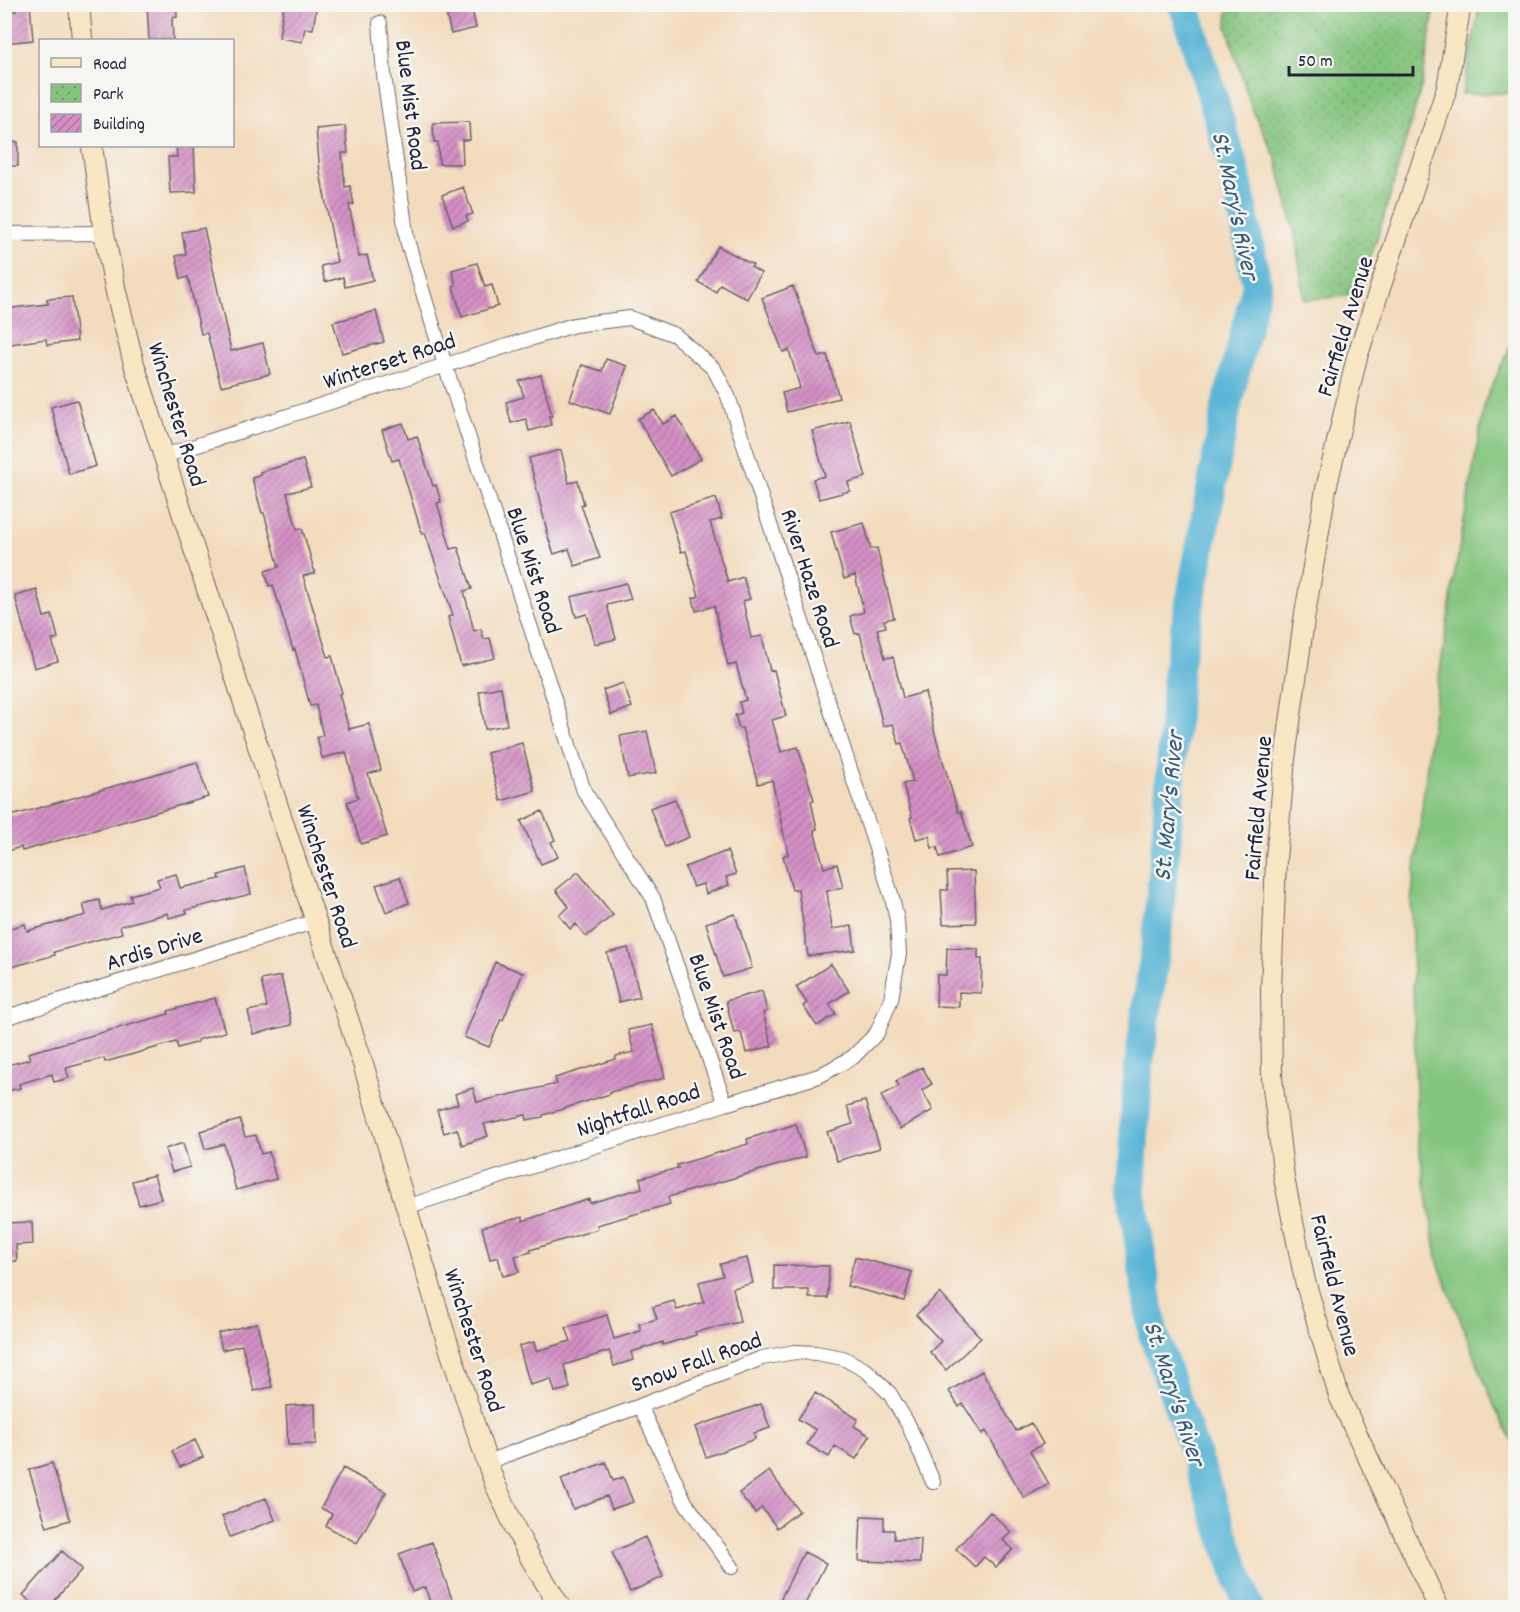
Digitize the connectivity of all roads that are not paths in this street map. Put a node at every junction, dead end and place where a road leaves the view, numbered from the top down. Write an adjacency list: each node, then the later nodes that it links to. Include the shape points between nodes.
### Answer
1 (79, 4): 4 (main road)
2 (1461, 4): 21 (main road, Fairfield Avenue, via 1448,88 1357,357 1326,489 1285,759 1271,990 1273,1089 1284,1178 1305,1281 1339,1396)
3 (380, 23): 9 (street, Blue Mist Road, via 407,240)
4 (82, 39)
5 (92, 147): 6 (main road, Winchester Road)
6 (104, 233): 7 (street); 10 (main road, Winchester Road, via 134,364)
7 (4, 234)
8 (630, 318): 9 (street, Winterset Road, via 574,325); 11 (street, River Haze Road, via 675,335 714,369 728,396)
9 (445, 365): 10 (street, Winterset Road); 14 (street, Blue Mist Road, via 584,791 653,898)
10 (164, 456): 12 (main road, Winchester Road)
11 (892, 897): 14 (street, Nightfall Road, via 899,954 891,999 877,1033 853,1057 819,1076)
12 (316, 921): 13 (street, Ardis Drive); 15 (main road, Winchester Road)
13 (4, 1018)
14 (725, 1104): 15 (street, Nightfall Road)
15 (406, 1207): 17 (main road, Winchester Road)
16 (640, 1406): 17 (street, Snow Fall Road); 18 (street, Snow Fall Road, via 762,1358 795,1352 843,1358 867,1371 890,1394 909,1426); 19 (street, via 685,1502)
17 (488, 1462): 20 (main road, Winchester Road, via 516,1530)
18 (933, 1482)
19 (732, 1567)
20 (561, 1608)
21 (1439, 1608)

